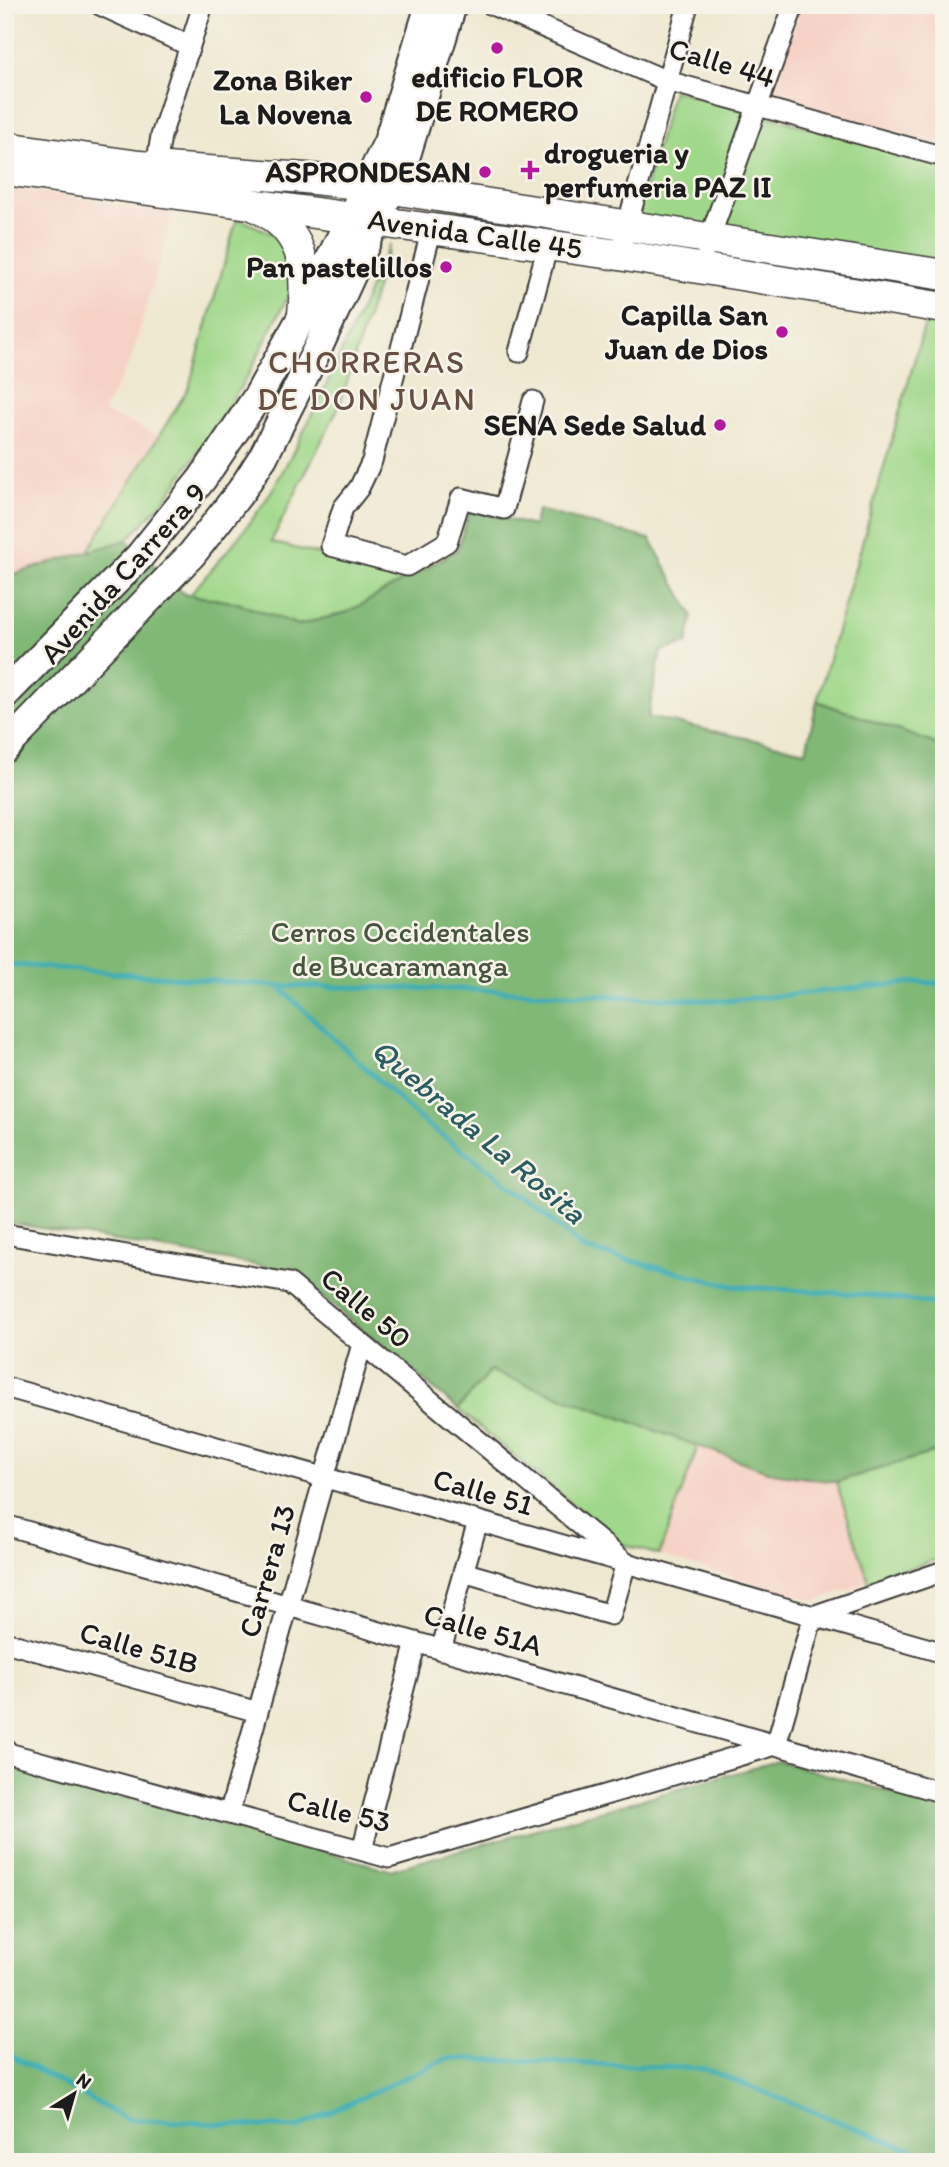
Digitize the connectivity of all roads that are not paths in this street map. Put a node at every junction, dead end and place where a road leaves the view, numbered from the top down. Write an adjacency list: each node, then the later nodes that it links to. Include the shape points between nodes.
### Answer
1 (100, 5): 8 (street)
2 (203, 5): 8 (street)
3 (430, 5): 15 (main road, Avenida Carrera 9)
4 (452, 5): 15 (main road, Avenida Carrera 9, via 406,155)
5 (492, 5): 9 (street, Calle 44)
6 (688, 5): 9 (street)
7 (794, 5): 10 (street)
8 (190, 46): 14 (street, via 161,136)
9 (667, 81): 10 (street, Calle 44); 18 (street)
10 (758, 106): 12 (street, Calle 44); 20 (street)
11 (5, 147): 14 (main road, Avenida Calle 45)
12 (944, 157)
13 (5, 170): 14 (main road, Avenida Calle 45)
14 (154, 179): 15 (main road, Avenida Calle 45, via 283,176); 16 (main road, Avenida Calle 45)
15 (379, 187): 17 (main road, Avenida Carrera 9); 18 (main road, Avenida Calle 45)
16 (251, 204): 17 (main road, Avenida Calle 45); 26 (main road, via 274,217 298,248 306,278)
17 (365, 218): 19 (main road, Avenida Calle 45); 26 (main road, Avenida Carrera 9); 30 (main road, Avenida Carrera 9, via 315,354 263,457 217,524 166,583)
18 (628, 225): 20 (main road, Avenida Calle 45); 22 (street)
19 (432, 228): 21 (main road, Avenida Calle 45); 28 (street, via 372,461 343,508 331,546 407,566 447,542 461,498 504,509)
20 (710, 237): 23 (street); 24 (main road, Avenida Calle 45)
21 (548, 245): 22 (main road, Avenida Calle 45); 27 (street)
22 (620, 255): 23 (main road, Avenida Calle 45)
23 (699, 268): 25 (main road, Avenida Calle 45)
24 (944, 275)
25 (941, 300)
26 (303, 315): 29 (main road, Avenida Carrera 9, via 202,479 139,557)
27 (519, 352)
28 (533, 401)
29 (5, 694)
30 (5, 748)
31 (5, 1234): 32 (street, Calle 50, via 289,1283)
32 (362, 1344): 34 (street, Carrera 13); 37 (street, Calle 50)
33 (5, 1387): 34 (street, Calle 51)
34 (324, 1478): 35 (street, Calle 51); 40 (street, Carrera 13)
35 (478, 1521): 37 (street, Calle 51); 39 (street)
36 (5, 1525): 40 (street, Calle 51A)
37 (626, 1563): 39 (street, via 611,1615); 41 (street, Calle 51)
38 (944, 1571): 41 (street)
39 (463, 1572): 44 (street)
40 (288, 1606): 43 (street, Calle 51A); 46 (street, Carrera 13)
41 (813, 1616): 45 (street, Calle 51); 47 (street)
42 (5, 1642): 46 (street, Calle 51B)
43 (416, 1642): 44 (street, Calle 51A); 51 (street)
44 (441, 1650): 47 (street, Calle 51A)
45 (944, 1653)
46 (258, 1712): 50 (street, Carrera 13)
47 (776, 1745): 49 (street, Calle 51A); 51 (street, Calle 53, via 389,1858)
48 (7, 1751): 50 (street, Calle 53)
49 (944, 1793)
50 (229, 1814): 51 (street, Calle 53)
51 (362, 1850)

